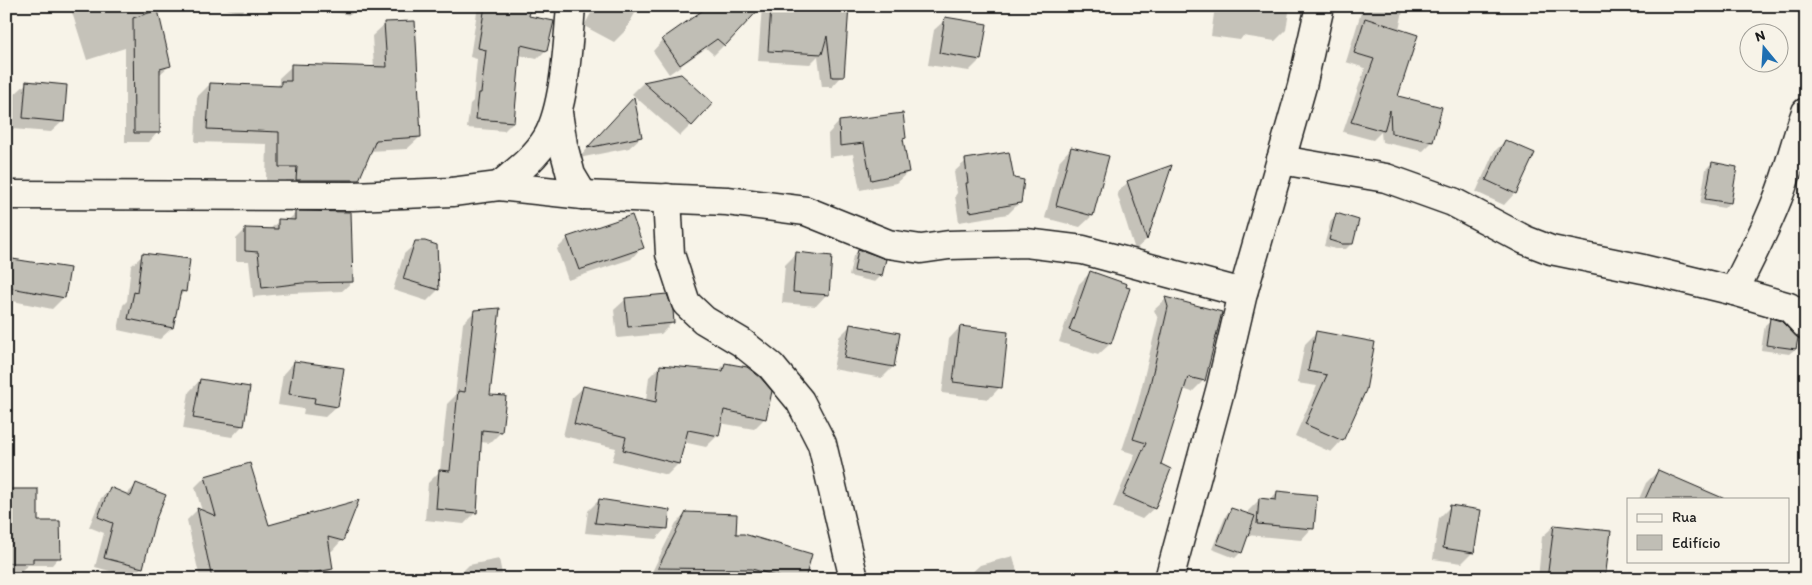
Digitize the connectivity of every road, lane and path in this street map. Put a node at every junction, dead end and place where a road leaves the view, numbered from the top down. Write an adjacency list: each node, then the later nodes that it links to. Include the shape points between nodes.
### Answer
1 (571, 6): 4 (street)
2 (1320, 6): 5 (street)
3 (1806, 112): 10 (street, via 1777,203)
4 (558, 113): 6 (street, via 547,138 524,166); 8 (street, via 571,175)
5 (1281, 160): 10 (street, via 1386,178 1453,202 1551,250); 11 (street)
6 (499, 186): 7 (street, via 452,192 352,196); 8 (street)
7 (6, 195)
8 (583, 195): 9 (street)
9 (667, 198): 11 (street, via 727,201 806,211 888,244 921,249 1026,243 1083,250); 13 (street, via 670,254 686,302 704,320 741,342 771,366 800,401 822,444)
10 (1734, 292): 12 (street, via 1789,307)
11 (1243, 294): 14 (street)
12 (1806, 325)
13 (854, 579)
14 (1169, 579)

